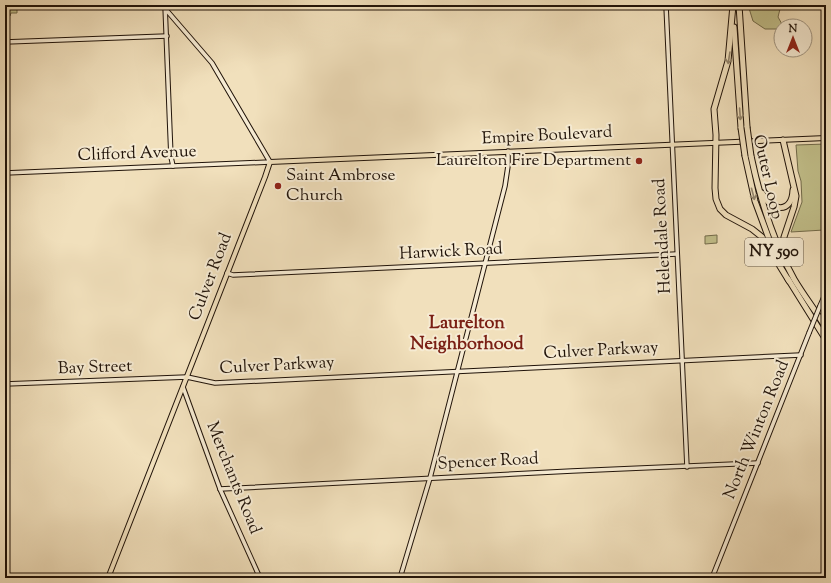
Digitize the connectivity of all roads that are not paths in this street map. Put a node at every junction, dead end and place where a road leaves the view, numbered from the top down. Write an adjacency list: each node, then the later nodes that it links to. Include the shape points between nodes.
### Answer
1 (162, 5): 5 (street)
2 (666, 5): 11 (street, Helendale Road)
3 (733, 5): 10 (highway, one-way to 10, via 729,59 714,108); 21 (highway, Outer Loop / NY 590, one-way to 21, bridge, via 741,128 751,187 761,219)
4 (739, 5): 13 (highway, Outer Loop / NY 590, bridge)
5 (166, 7): 6 (street); 14 (street, via 214,66)
6 (167, 36): 7 (street); 15 (street)
7 (5, 42)
8 (826, 138): 9 (main road, Empire Boulevard)
9 (783, 140): 10 (main road, Empire Boulevard); 17 (highway)
10 (716, 143): 11 (main road, Empire Boulevard); 21 (highway, via 715,192 719,208 727,216 761,236)
11 (672, 144): 12 (main road, Empire Boulevard); 18 (street, Helendale Road)
12 (508, 151): 14 (main road, Empire Boulevard); 19 (street, via 506,179)
13 (751, 156): 17 (highway, via 763,195 774,207 784,208 791,202); 22 (highway, Outer Loop / NY 590, via 768,222)
14 (270, 162): 15 (street, Clifford Avenue); 20 (main road, Culver Road)
15 (173, 166): 16 (street, Clifford Avenue)
16 (5, 173)
17 (791, 175): 22 (highway, via 796,200 783,243)
18 (677, 254): 19 (street, Harwick Road); 27 (street, Helendale Road)
19 (485, 263): 20 (street, Harwick Road, via 233,275); 28 (street)
20 (227, 273): 29 (main road, Culver Road)
21 (789, 281): 25 (highway, Outer Loop / NY 590)
22 (797, 283): 24 (highway, Outer Loop / NY 590)
23 (826, 292): 26 (street, North Winton Road, bridge)
24 (826, 328)
25 (826, 340)
26 (801, 355): 27 (street, Culver Parkway); 32 (street, North Winton Road)
27 (683, 361): 28 (street, Culver Parkway); 33 (street, Helendale Road)
28 (457, 371): 29 (street, Culver Parkway, via 215,382); 34 (street)
29 (186, 377): 30 (street, Bay Street); 31 (main road, Culver Road)
30 (5, 384)
31 (183, 388): 35 (street, Merchants Road); 36 (main road, Culver Road)
32 (758, 463): 33 (street, Spencer Road); 39 (street, North Winton Road)
33 (687, 467): 34 (street, Spencer Road)
34 (430, 478): 35 (street, Spencer Road); 38 (street)
35 (220, 489): 37 (street, Merchants Road)
36 (108, 578)
37 (260, 578)
38 (400, 578)
39 (712, 578)

